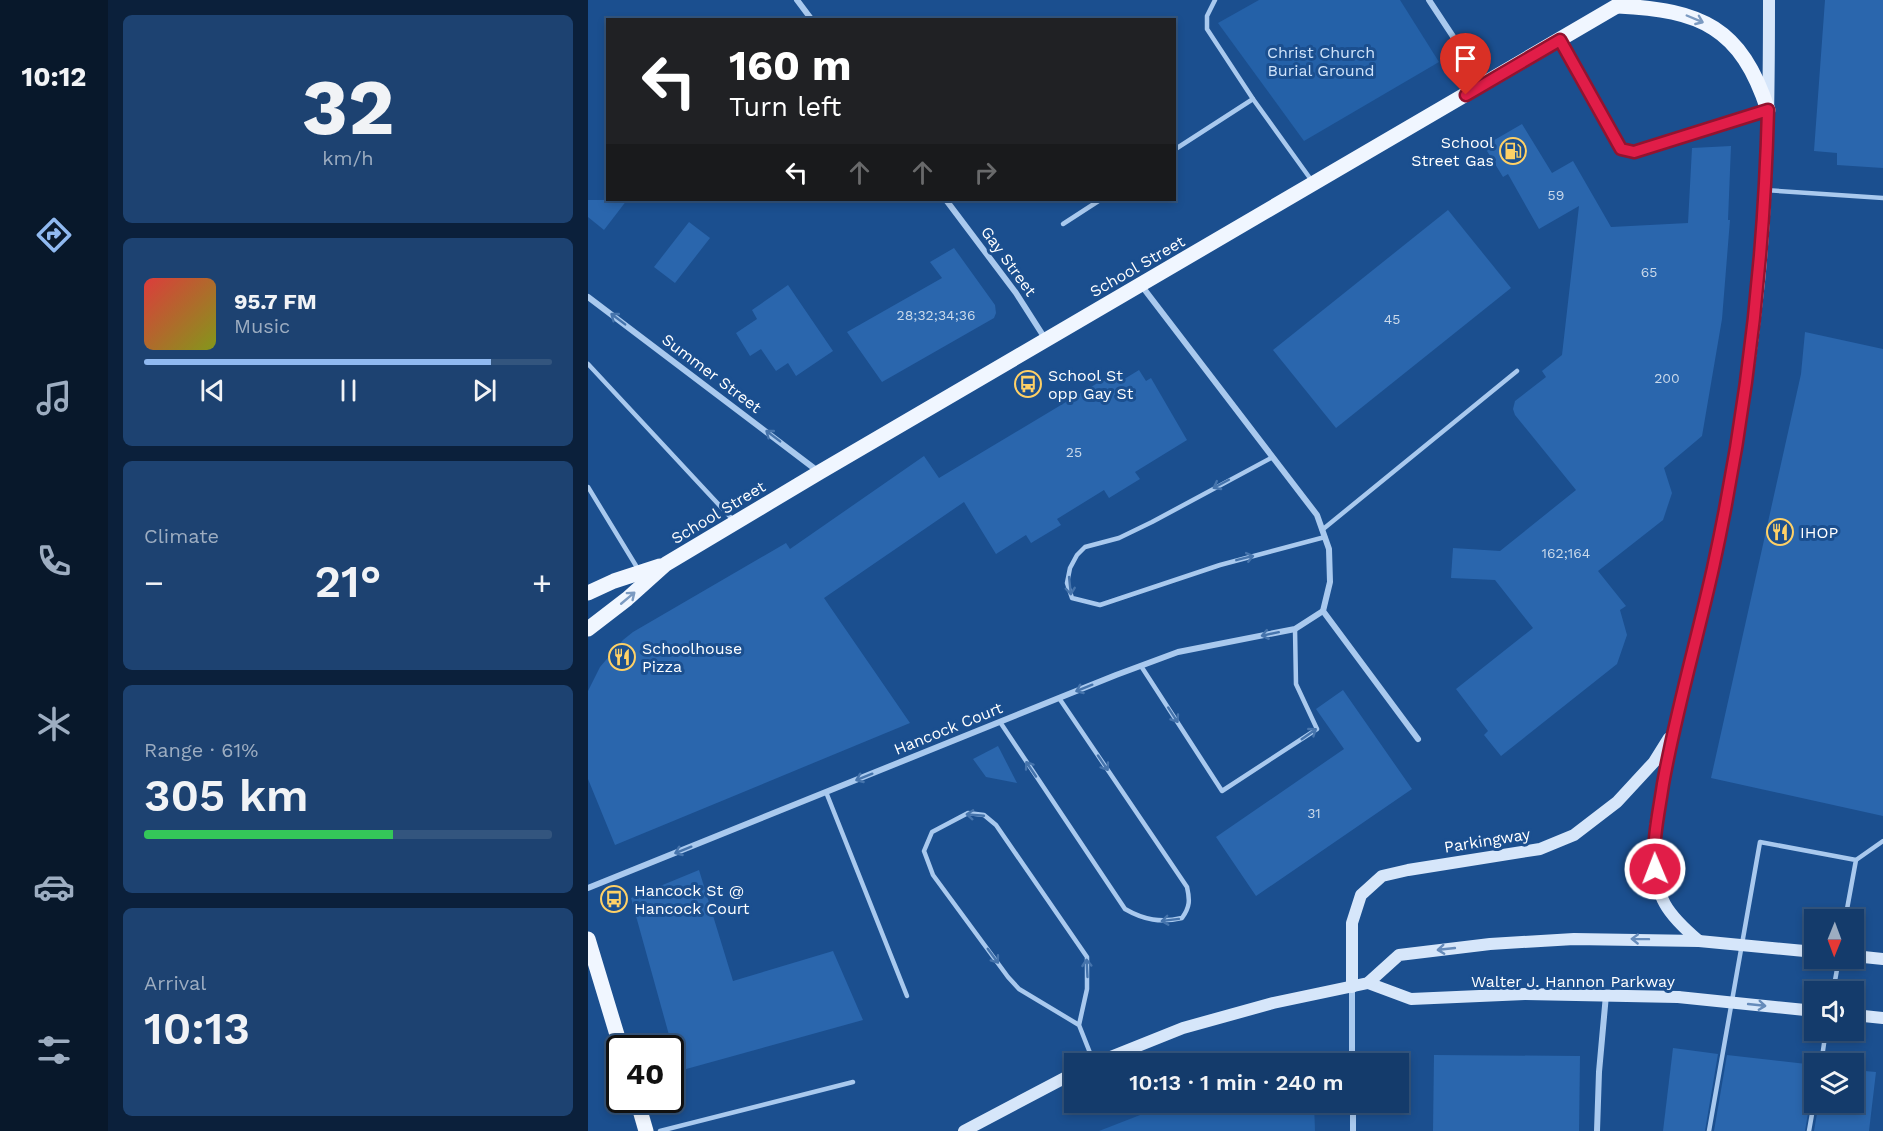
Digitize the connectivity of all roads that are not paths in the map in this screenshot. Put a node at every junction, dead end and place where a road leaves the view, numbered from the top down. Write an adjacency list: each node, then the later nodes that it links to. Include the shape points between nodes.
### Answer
1 (797, 0): 6 (street)
2 (1215, 0): 9 (lane, via 1207,16 1207,29)
3 (1429, 0): 8 (street)
4 (1769, 0): 10 (street, Parkingway)
5 (1622, 3): 7 (main road, School Street); 10 (main road, one-way to 10, via 1672,11 1709,25 1749,65)
6 (810, 18)
7 (1560, 40): 8 (main road, School Street); 10 (lane, via 1621,149 1634,152)
8 (1484, 84): 12 (main road, School Street)
9 (1253, 99): 11 (lane); 12 (lane)
10 (1768, 110): 13 (street, Parkingway)
11 (1176, 149)
12 (1314, 184): 18 (main road, School Street)
13 (1766, 190): 14 (lane); 37 (street, Parkingway, via 1755,319 1735,453 1713,568)
14 (1883, 198)
15 (947, 201): 20 (street, Gay Street)
16 (1098, 201): 17 (lane)
17 (1063, 224)
18 (1141, 285): 20 (main road, School Street); 23 (street)
19 (588, 297): 24 (street, Summer Street, one-way to 19)
20 (1047, 340): 24 (main road, School Street)
21 (588, 364): 26 (lane)
22 (1516, 371): 27 (lane)
23 (1273, 457): 27 (street, via 1317,515); 27 (lane, one-way to 27, via 1119,538 1085,547 1070,568 1067,583 1072,598 1100,605)
24 (820, 472): 26 (main road, School Street)
25 (588, 487): 29 (lane)
26 (736, 523): 28 (main road, School Street)
27 (1324, 534): 31 (street, via 1329,549 1330,582)
28 (666, 564): 29 (main road, School Street); 32 (main road, School Street, one-way to 28)
29 (640, 572): 30 (main road, School Street)
30 (588, 593)
31 (1323, 611): 33 (street, Hancock Court); 38 (street)
32 (588, 629)
33 (1295, 629): 34 (street, Hancock Court, one-way to 34, via 1178,652); 34 (lane, one-way to 33, via 1222,791 1317,729 1296,684)
34 (1141, 666): 35 (street, Hancock Court, one-way to 35)
35 (1059, 698): 36 (street, Hancock Court); 36 (lane, one-way to 36, via 1187,887 1190,898 1182,918 1154,921 1125,909)
36 (1000, 722): 39 (street, Hancock Court, one-way to 39)
37 (1672, 732): 45 (street, Parkingway, via 1656,829 1657,884 1675,920); 50 (street, Parkingway, via 1654,762 1617,802 1574,836 1540,849 1382,876 1361,895 1352,923)
38 (1418, 739)
39 (826, 792): 42 (street, Hancock Court, one-way to 42); 52 (lane)
40 (1883, 841): 41 (lane)
41 (1856, 860): 43 (lane); 71 (lane, via 1760,843)
42 (588, 888)
43 (1847, 909)
44 (588, 939): 57 (main road)
45 (1699, 941): 46 (street, bridge); 49 (street, one-way to 49, via 1574,939 1430,950 1399,955)
46 (1804, 951)
47 (1864, 957): 48 (street)
48 (1883, 959)
49 (1368, 983): 50 (street); 51 (street, Walter J. Hannon Parkway, via 1411,999)
50 (1352, 987): 59 (street, via 1273,1003 1183,1028); 60 (street)
51 (1606, 994): 53 (street, Walter J. Hannon Parkway, one-way to 53, bridge); 70 (street)
52 (907, 996)
53 (1804, 1010)
54 (1864, 1016): 55 (street)
55 (1883, 1018)
56 (1079, 1025): 56 (lane, one-way to 56, via 1087,989 1087,957 996,825 984,815 968,813 932,832 924,851 933,875 1008,977 1019,989); 58 (lane)
57 (617, 1035)
58 (1090, 1053)
59 (1119, 1053)
60 (1353, 1053)
61 (1064, 1078): 68 (street)
62 (853, 1082): 67 (lane)
63 (641, 1113): 66 (main road)
64 (1353, 1113): 69 (street)
65 (1812, 1113): 72 (lane)
66 (646, 1131)
67 (660, 1131)
68 (964, 1131)
69 (1353, 1131)
70 (1597, 1131)
71 (1709, 1131)
72 (1809, 1131)

